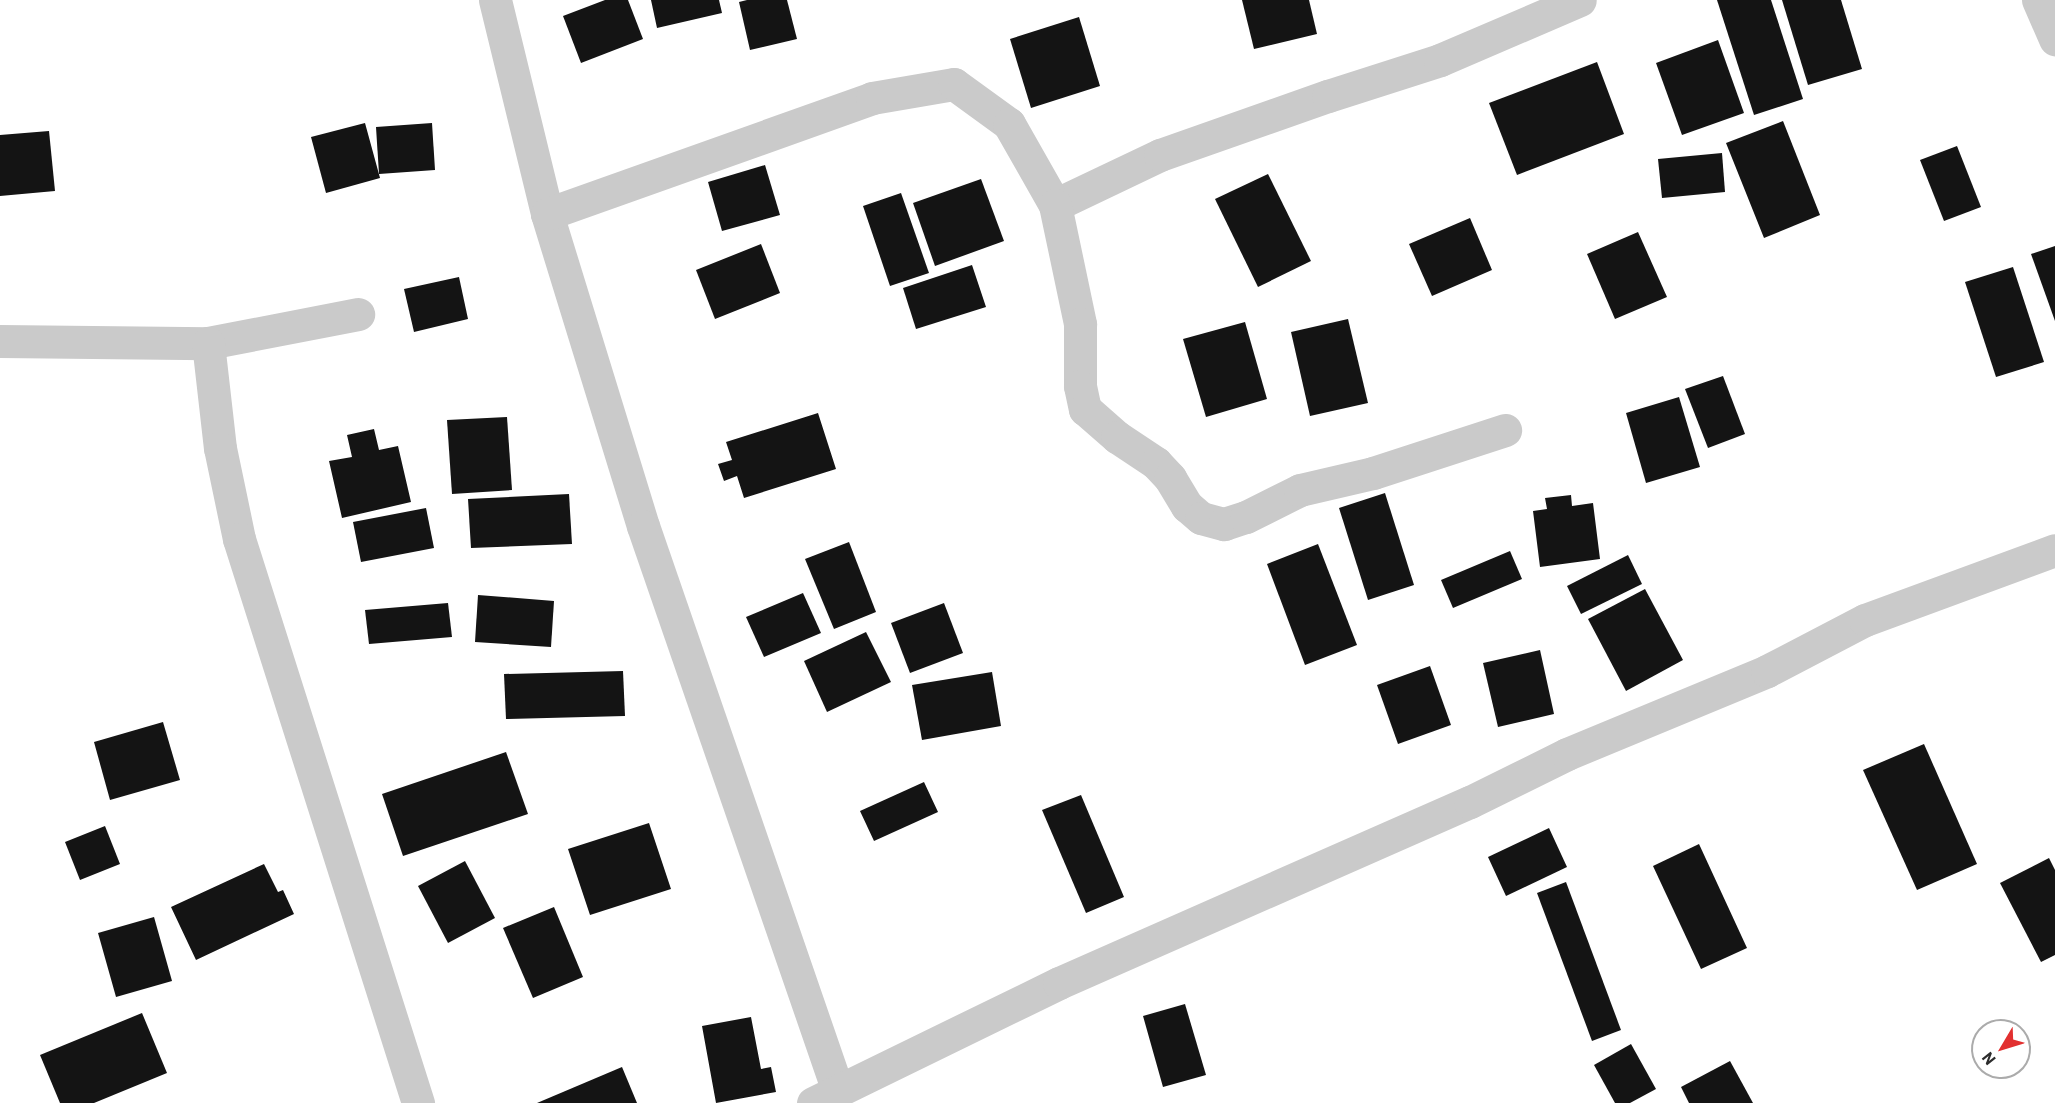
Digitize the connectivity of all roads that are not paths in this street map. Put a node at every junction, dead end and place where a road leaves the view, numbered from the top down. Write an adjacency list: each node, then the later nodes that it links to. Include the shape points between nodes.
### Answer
1 (495, 0): 6 (street)
2 (1580, 0): 5 (street, via 1440,60 1160,155)
3 (2038, 0): 4 (street)
4 (2055, 39)
5 (1055, 205): 6 (street, via 1009,124 954,84 872,98); 10 (street, via 1080,324 1080,386 1085,410 1116,437 1156,463 1187,506 1201,518 1224,524 1300,490 1372,473)
6 (547, 214): 12 (street)
7 (358, 314): 9 (street)
8 (0, 341): 9 (street)
9 (208, 343): 13 (street, via 220,448 239,539)
10 (1504, 430)
11 (2055, 550): 12 (street, via 1865,620 1767,671 1567,754 1470,802 1059,983)
12 (825, 1097)
13 (418, 1103)

